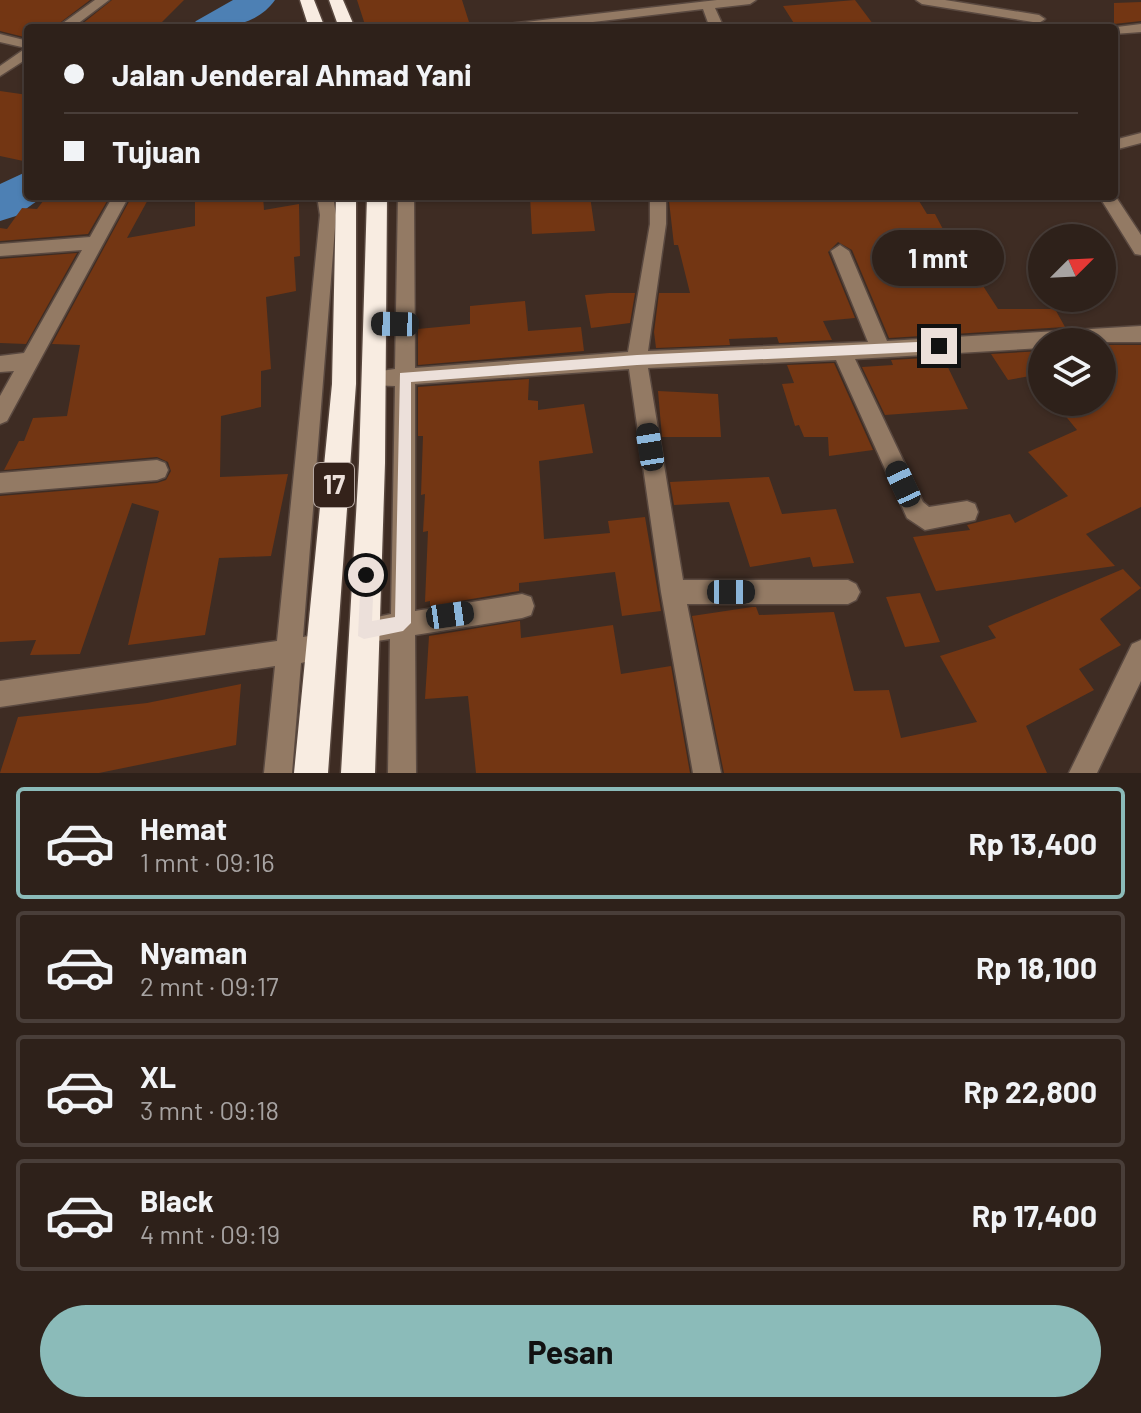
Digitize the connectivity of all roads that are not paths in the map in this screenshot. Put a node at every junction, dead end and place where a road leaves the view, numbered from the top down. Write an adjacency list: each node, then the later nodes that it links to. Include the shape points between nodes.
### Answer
1 (103, 0): 11 (street)
2 (307, 0): 12 (highway)
3 (336, 0): 13 (highway)
4 (592, 0): 9 (street)
5 (750, 0): 8 (street)
6 (922, 0): 16 (street)
7 (1035, 0): 16 (street)
8 (708, 6): 10 (street); 15 (street)
9 (599, 19): 10 (street); 14 (street)
10 (624, 22)
11 (69, 24)
12 (316, 24)
13 (345, 24)
14 (548, 24)
15 (715, 24)
16 (1040, 24)
17 (1141, 28): 18 (street)
18 (1118, 30)
19 (0, 38): 20 (street)
20 (24, 44)
21 (24, 55): 22 (street)
22 (0, 72)
23 (1141, 138): 24 (street)
24 (1118, 144)
25 (119, 200): 32 (street)
26 (326, 200): 36 (street)
27 (346, 200): 36 (highway, 17)
28 (377, 200): 37 (highway, 17)
29 (406, 200): 38 (street)
30 (658, 200): 44 (street)
31 (1110, 200): 33 (street)
32 (92, 243): 34 (street); 45 (street)
33 (1141, 249)
34 (0, 250)
35 (840, 251): 42 (street)
36 (333, 300): 40 (highway, 17); 41 (street)
37 (375, 324): 38 (street); 48 (highway, 17)
38 (405, 324): 47 (street)
39 (1141, 334): 42 (street)
40 (345, 339): 41 (street); 54 (highway, 17)
41 (317, 340): 55 (street)
42 (881, 350): 43 (street)
43 (842, 352): 44 (street); 56 (street, via 915,510 925,519)
44 (637, 360): 47 (street); 57 (street)
45 (27, 361): 46 (street); 49 (street)
46 (0, 364)
47 (405, 377): 48 (street); 50 (street)
48 (374, 379): 51 (highway, 17)
49 (0, 415)
50 (404, 461): 51 (street); 60 (street)
51 (372, 463): 61 (highway, 17)
52 (157, 470): 53 (street)
53 (0, 483)
54 (333, 498): 55 (street); 62 (highway, 17)
55 (303, 501): 63 (street)
56 (967, 512)
57 (673, 592): 58 (street); 70 (street)
58 (848, 592)
59 (522, 606): 60 (street)
60 (403, 623): 61 (street); 69 (street)
61 (364, 631): 68 (highway, 17)
62 (321, 647): 63 (street); 67 (highway, 17)
63 (290, 651): 65 (street); 66 (street)
64 (1141, 653): 71 (street)
65 (0, 694)
66 (278, 773)
67 (311, 773)
68 (358, 773)
69 (402, 773)
70 (707, 773)
71 (1083, 773)

